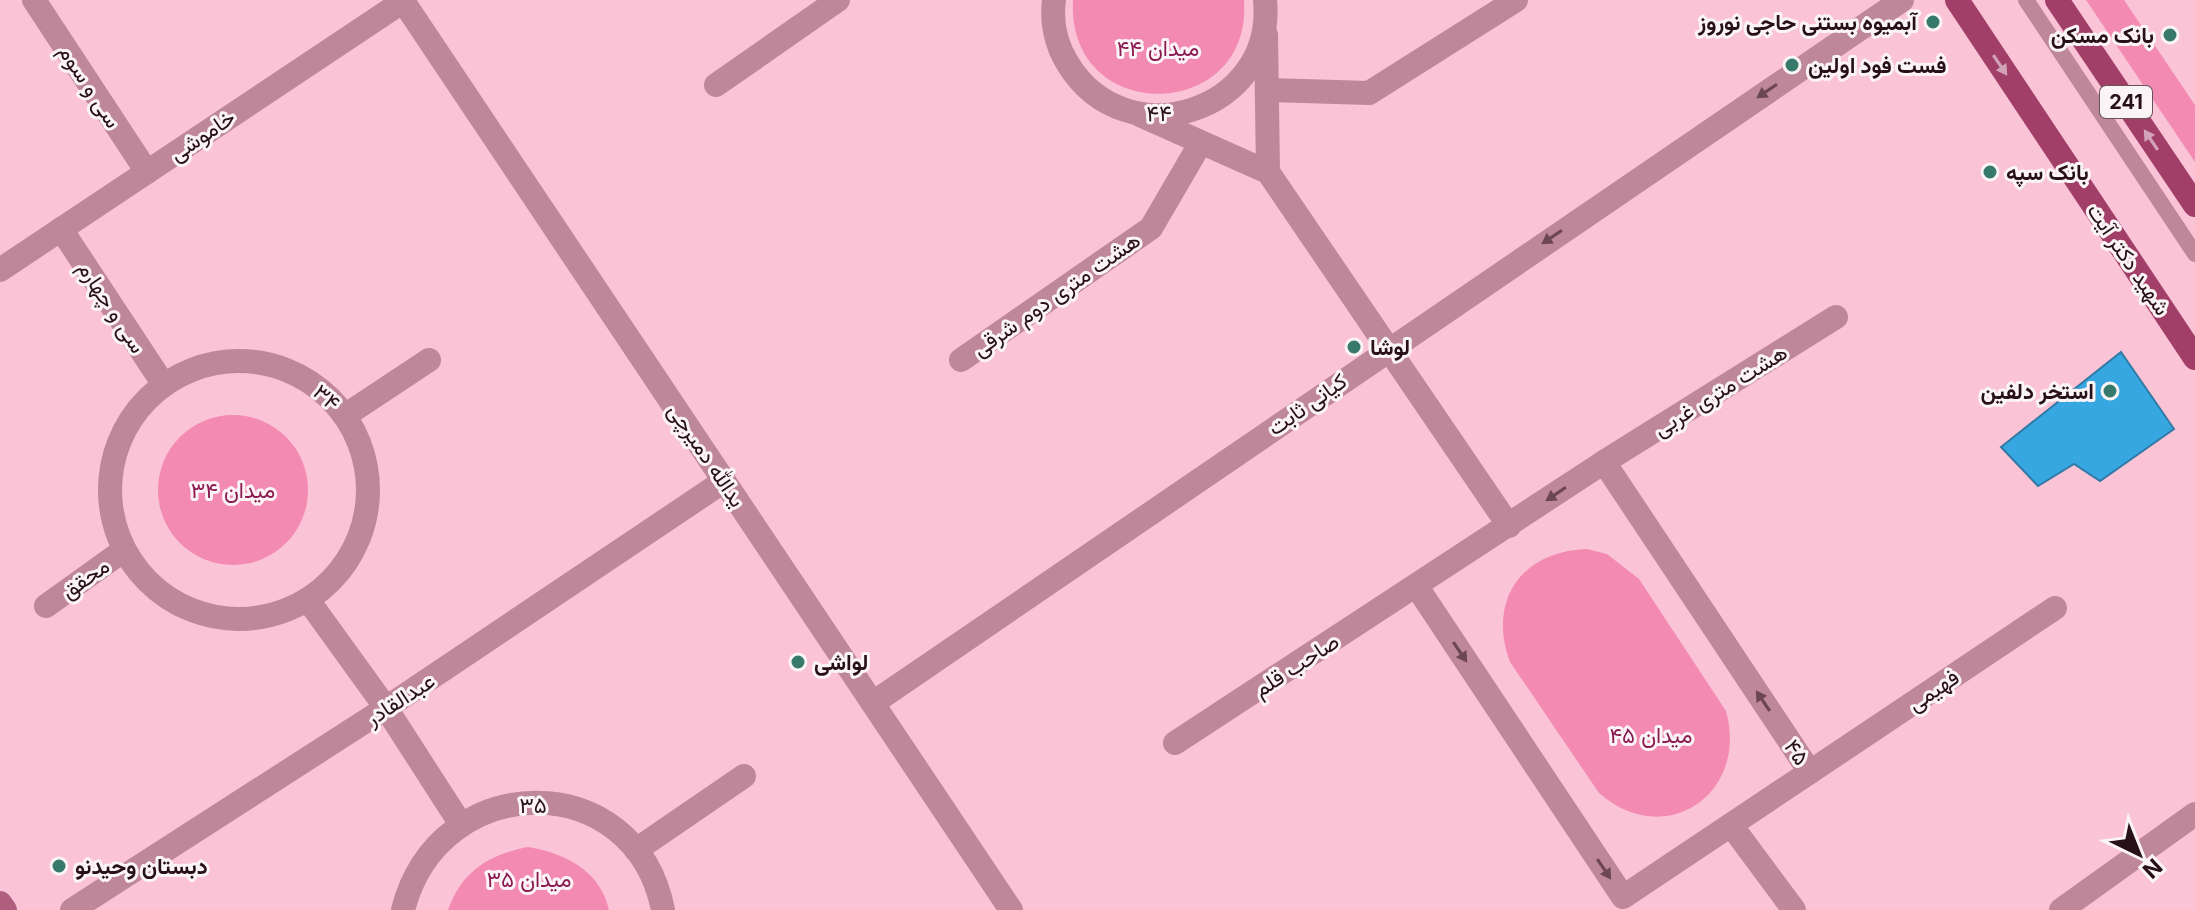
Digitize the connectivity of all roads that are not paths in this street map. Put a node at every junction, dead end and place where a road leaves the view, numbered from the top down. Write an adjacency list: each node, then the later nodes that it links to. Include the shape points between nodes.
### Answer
1 (34, 0): 15 (street, سی و سوم)
2 (404, 0): 15 (street, خاموشی); 29 (street, یدالله دمیرچی)
3 (838, 0): 11 (street)
4 (1054, 0): 13 (street, ۴۴, via 1059,49 1078,80 1106,103)
5 (1516, 0): 12 (street, via 1369,93)
6 (1902, 0): 22 (street, کیانی ثابت, one-way to 22)
7 (1957, 0): 23 (main road, شهید دکتر آیت, one-way to 23)
8 (2026, 0): 19 (lane)
9 (2057, 0): 17 (main road, 241, one-way to 9)
10 (1265, 7): 12 (street); 13 (street, ۴۴, via 1260,44 1246,71 1225,93 1199,109 1170,116)
11 (716, 85)
12 (1267, 90): 16 (street)
13 (1140, 115): 14 (street)
14 (1200, 144): 16 (street); 25 (street, هشت متری دوم شرقی, via 1151,228)
15 (147, 172): 18 (street, خاموشی)
16 (1268, 172): 22 (street)
17 (2195, 205)
18 (61, 229): 20 (street, خاموشی); 26 (street, سی و چهارم)
19 (2195, 254)
20 (0, 270)
21 (1836, 317): 28 (street, هشت متری غربی)
22 (1388, 348): 30 (street); 36 (street, کیانی ثابت)
23 (2195, 358)
24 (429, 360): 27 (street)
25 (961, 360)
26 (164, 385): 27 (street, ۳۴, via 201,366 241,360 281,367 317,386); 31 (street, ۳۴, via 137,410 115,455 112,516)
27 (346, 415): 33 (street, ۳۴, via 364,453 369,495 361,536 340,572)
28 (1604, 462): 30 (street, one-way to 30); 39 (street, ۴۵, one-way to 28)
29 (724, 481): 36 (street, یدالله دمیرچی); 37 (street, عبدالقادر)
30 (1509, 526): 32 (street)
31 (124, 550): 33 (street, ۳۴, via 150,585 185,608 213,616 269,616); 34 (street, محقق)
32 (1417, 587): 38 (street, صاحب قلم); 46 (street, ۴۵, one-way to 46)
33 (308, 600): 37 (street)
34 (46, 606)
35 (2055, 608): 39 (street, فهیمی)
36 (873, 703): 51 (street, یدالله دمیرچی)
37 (386, 708): 42 (street); 48 (street, عبدالقادر)
38 (1175, 743)
39 (1810, 772): 43 (street, ۴۵)
40 (744, 776): 44 (street)
41 (2195, 814): 53 (street)
42 (460, 823): 44 (street, ۳۵, via 495,807 534,801 572,807 608,824); 49 (street, ۳۵, via 431,850 410,883)
43 (1731, 825): 46 (street, ۴۵); 52 (street)
44 (636, 850): 50 (street, ۳۵, via 659,888)
45 (0, 903): 47 (main road)
46 (1613, 903)
47 (5, 910)
48 (72, 910)
49 (403, 910)
50 (663, 910)
51 (1011, 910)
52 (1794, 910)
53 (2061, 910)

